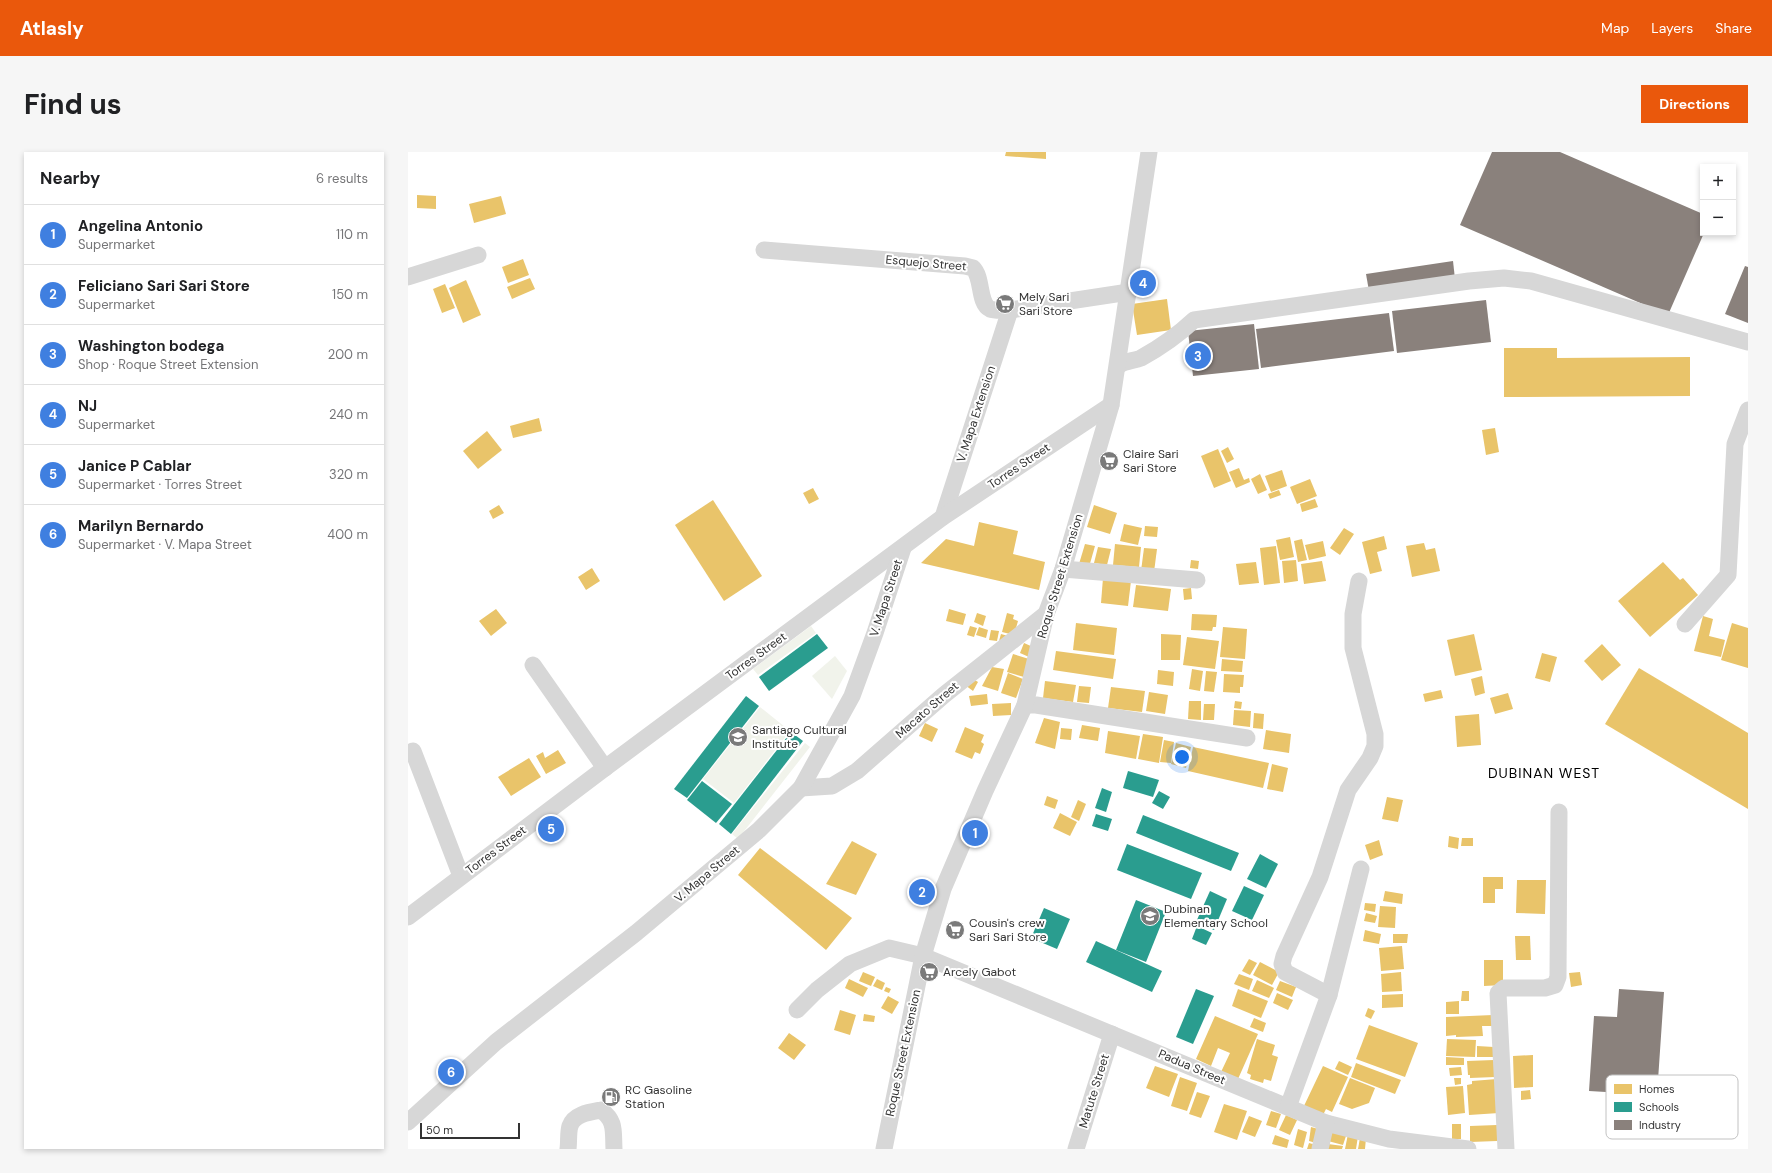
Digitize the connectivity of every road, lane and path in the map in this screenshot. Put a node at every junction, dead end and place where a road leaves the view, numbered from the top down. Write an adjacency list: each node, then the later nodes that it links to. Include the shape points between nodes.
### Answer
1 (1149, 152): 5 (street, Roque Street Extension)
2 (764, 250): 6 (street, Esquejo Street, via 965,266 977,272 988,308)
3 (478, 255): 4 (street)
4 (408, 277)
5 (1129, 292): 6 (street, Esquejo Street); 8 (street, Roque Street Extension)
6 (1010, 310): 11 (street, V. Mapa Extension)
7 (1748, 342): 8 (street, via 1531,281 1504,278 1194,320 1171,340 1140,358)
8 (1118, 366): 9 (street, Roque Street Extension)
9 (1111, 405): 11 (street, Torres Street); 13 (street, Roque Street Extension)
10 (1748, 410): 17 (street, via 1735,444 1728,575)
11 (943, 517): 12 (street, Torres Street)
12 (903, 548): 22 (street, Torres Street); 23 (street, V. Mapa Street, via 852,696)
13 (1064, 569): 14 (street); 16 (street, Roque Street Extension)
14 (1197, 580)
15 (1359, 581): 29 (street, via 1353,614 1353,648 1375,734 1375,746 1370,758 1348,790 1320,877 1282,964 1285,972)
16 (1046, 614): 19 (street, Roque Street Extension); 23 (street, Macato Street, via 944,695 857,771 832,786)
17 (1685, 624)
18 (533, 665): 22 (street)
19 (1025, 705): 20 (street); 28 (street, Roque Street Extension, via 943,889)
20 (1247, 738)
21 (413, 751): 26 (street)
22 (605, 768): 26 (street, Torres Street)
23 (801, 788): 33 (street, V. Mapa Street, via 759,830 636,933 496,1042)
24 (1559, 812): 41 (street, via 1558,977 1555,985 1545,988 1504,988 1498,993)
25 (1361, 869): 29 (street)
26 (461, 876): 27 (street, Torres Street)
27 (408, 917)
28 (923, 956): 30 (street, Padua Street, via 889,948 850,964 806,999); 31 (street, Padua Street); 37 (street, Roque Street Extension)
29 (1329, 995): 32 (street)
30 (797, 1010)
31 (1112, 1034): 32 (street, Padua Street); 38 (street, Matute Street)
32 (1288, 1107): 34 (street, Padua Street)
33 (408, 1122)
34 (1326, 1123): 39 (street); 40 (street, Padua Street, via 1389,1138)
35 (568, 1149): 36 (street, via 570,1125 577,1117 587,1112 601,1110 613,1124)
36 (614, 1149)
37 (884, 1149)
38 (1076, 1149)
39 (1320, 1149)
40 (1468, 1149)
41 (1506, 1149)

